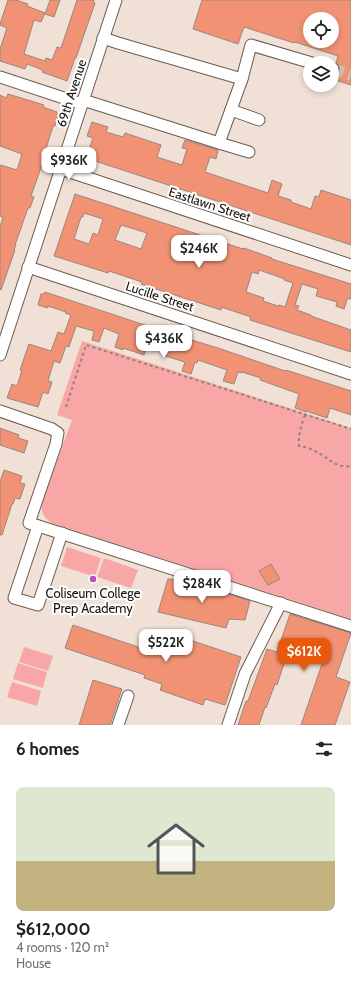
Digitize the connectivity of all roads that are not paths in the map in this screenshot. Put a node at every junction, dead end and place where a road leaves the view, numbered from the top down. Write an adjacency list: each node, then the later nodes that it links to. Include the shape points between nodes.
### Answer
1 (116, 0): 2 (street, 69th Avenue)
2 (103, 38): 5 (street); 6 (street, 69th Avenue)
3 (303, 60): 5 (street, via 252,45)
4 (0, 77): 6 (street)
5 (242, 79): 7 (street)
6 (83, 102): 9 (street); 11 (street, 69th Avenue)
7 (231, 110): 8 (street); 9 (street)
8 (259, 120)
9 (219, 143): 10 (street)
10 (249, 152)
11 (60, 169): 12 (street, Eastlawn Street); 13 (street, 69th Avenue)
12 (351, 265)
13 (28, 267): 14 (street, 69th Avenue); 15 (street, Lucille Street)
14 (0, 355)
15 (351, 374)
16 (0, 411): 17 (street, via 58,433 29,523)
17 (38, 526): 18 (street); 18 (street, via 14,598 38,605)
18 (62, 533): 19 (street)
19 (281, 603): 20 (street); 23 (street, via 245,674)
20 (351, 626)
21 (128, 696): 22 (street)
22 (118, 725)
23 (228, 725)

